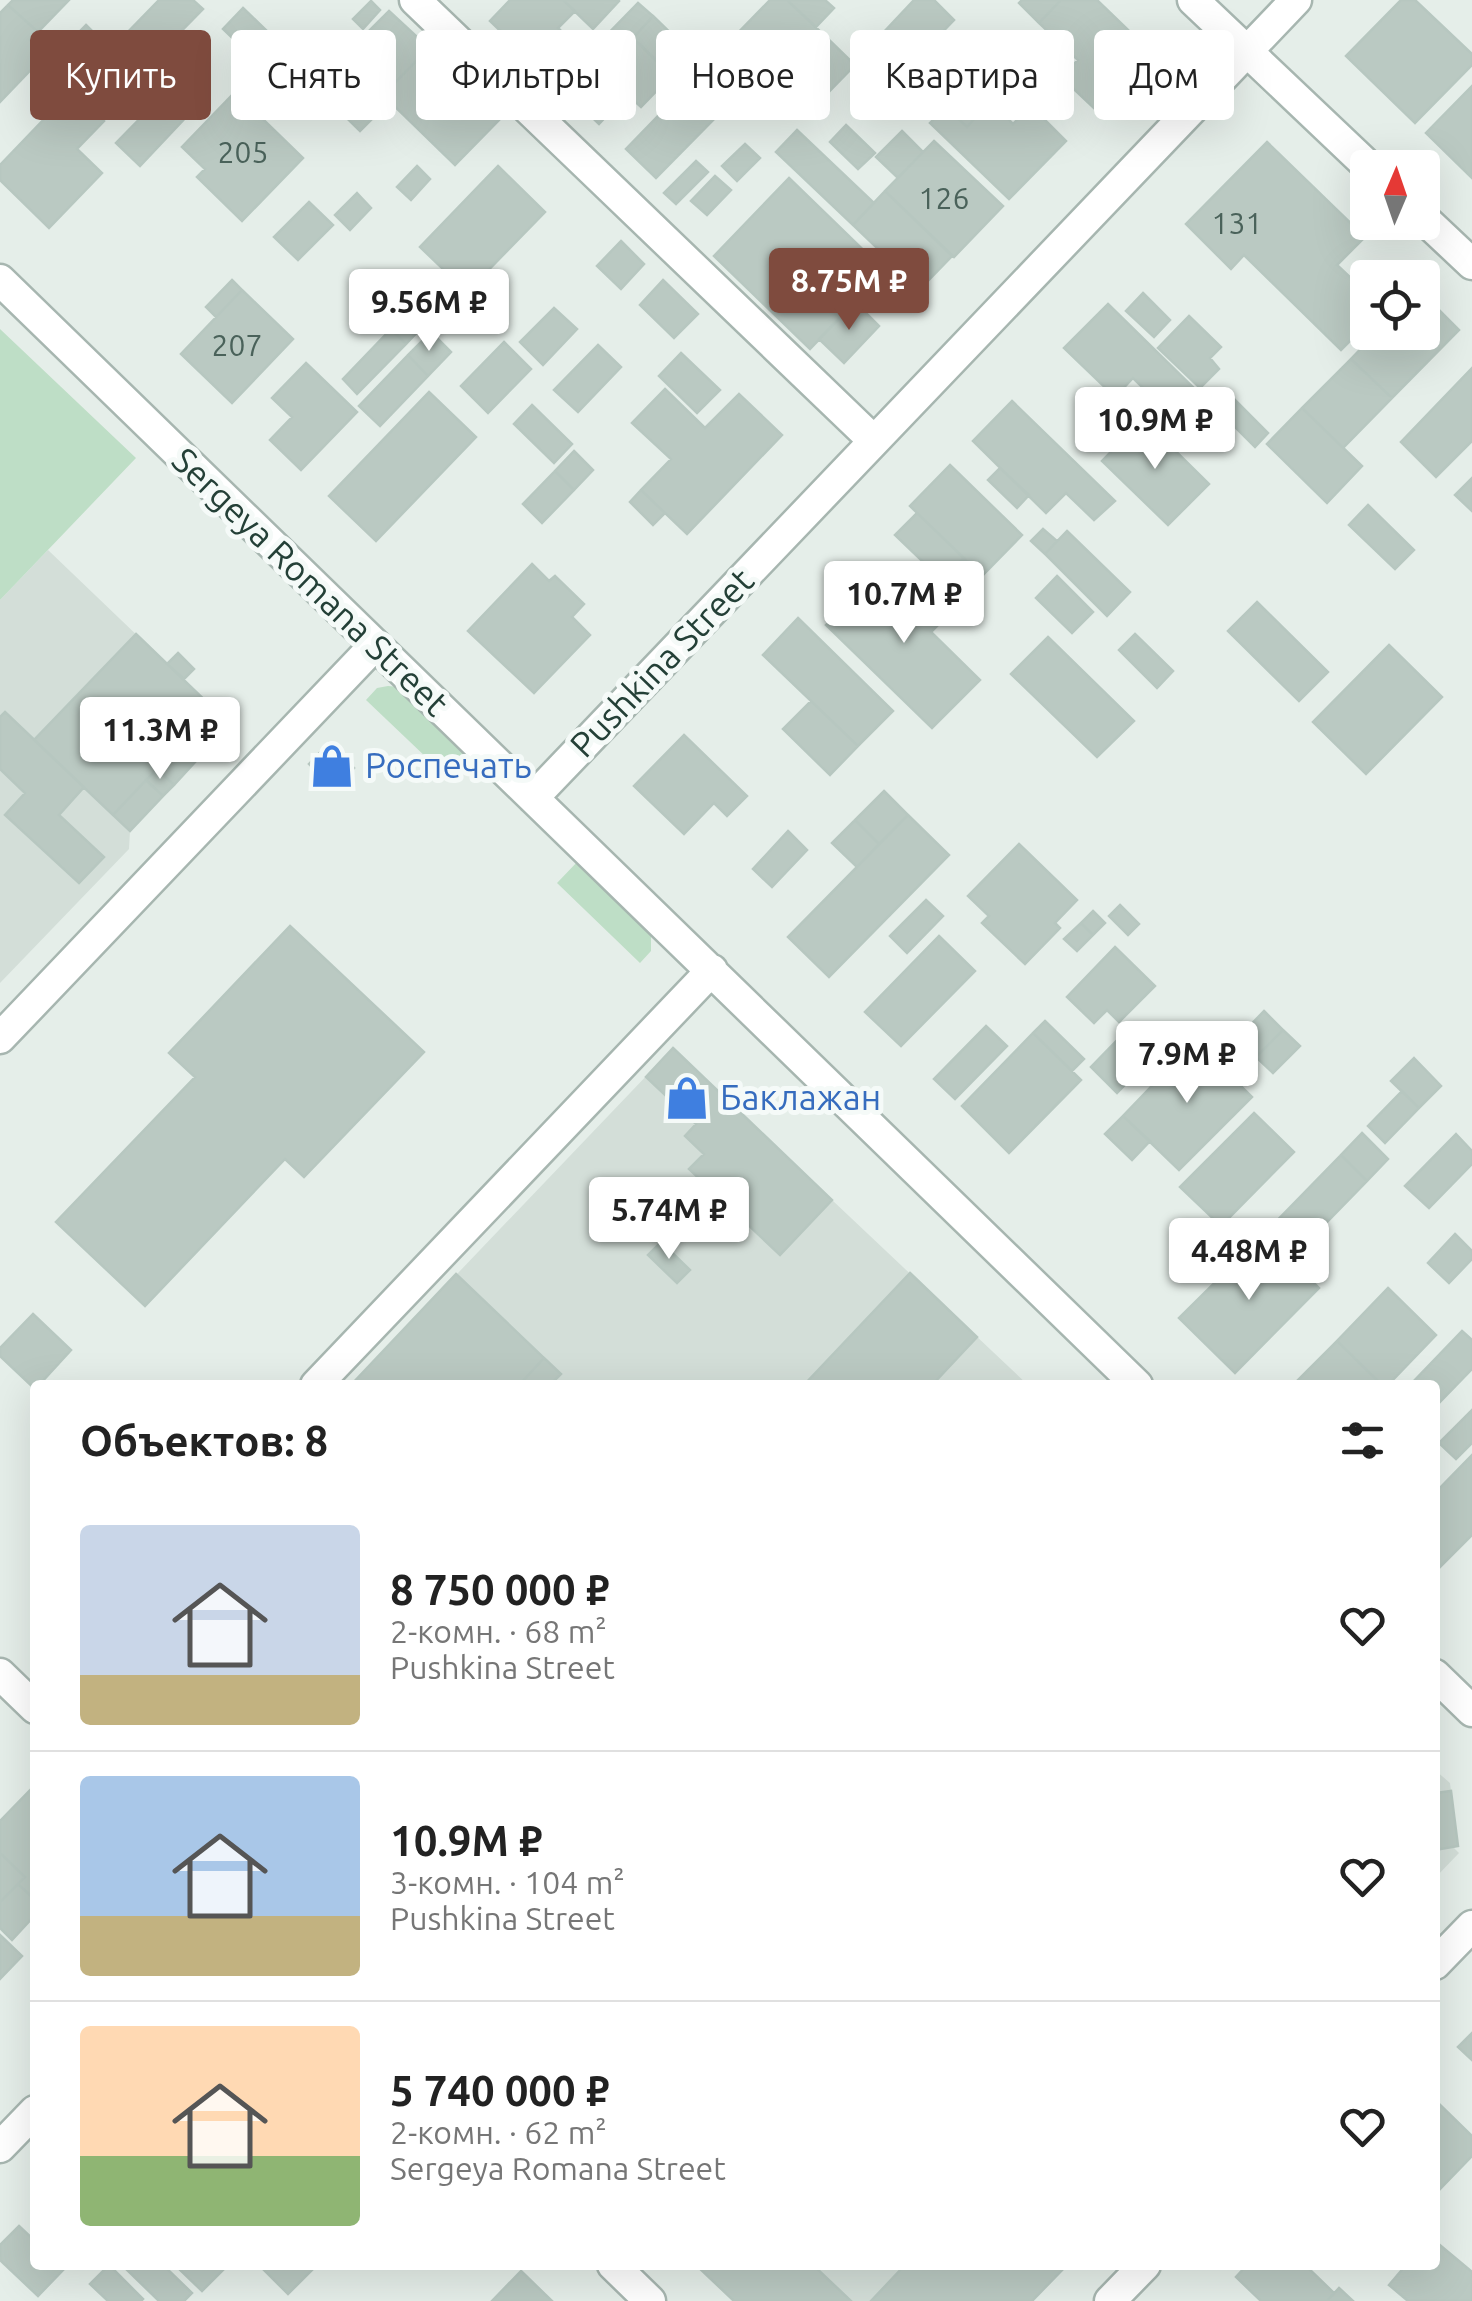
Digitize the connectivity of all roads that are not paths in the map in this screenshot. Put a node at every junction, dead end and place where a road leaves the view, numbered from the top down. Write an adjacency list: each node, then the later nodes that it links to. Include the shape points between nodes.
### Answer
1 (415, 0): 9 (street)
2 (1193, 0): 4 (street)
3 (1296, 0): 4 (street, Pushkina Street)
4 (1247, 52): 5 (street); 9 (street, Pushkina Street)
5 (1351, 150)
6 (1440, 234): 7 (street)
7 (1472, 264)
8 (0, 280): 10 (street, Sergeya Romana Street)
9 (874, 441): 11 (street, Pushkina Street)
10 (374, 644): 11 (street, Sergeya Romana Street); 13 (street)
11 (533, 798): 12 (street, Sergeya Romana Street)
12 (712, 970): 14 (street); 15 (street, Sergeya Romana Street)
13 (0, 1038)
14 (321, 1380)
15 (1132, 1380)
16 (1440, 1680): 17 (street)
17 (1472, 1711)
18 (1472, 1926): 19 (street)
19 (1440, 1959)
20 (30, 2116): 21 (street)
21 (0, 2148)
22 (618, 2270): 24 (street)
23 (1139, 2270): 25 (street)
24 (650, 2301)
25 (1110, 2301)

